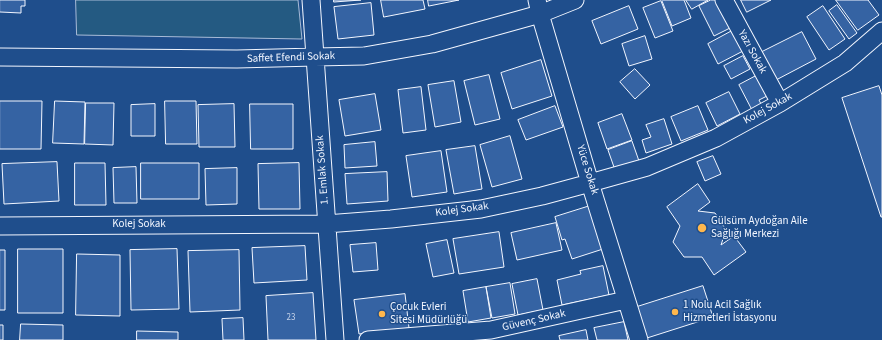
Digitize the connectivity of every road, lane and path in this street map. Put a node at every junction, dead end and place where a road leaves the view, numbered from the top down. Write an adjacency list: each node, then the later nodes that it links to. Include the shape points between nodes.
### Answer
1 (311, 0): 7 (street, 1. Emlak Sokak)
2 (575, 0): 4 (street, Saffet Efendi Sokak)
3 (724, 0): 8 (street, Yazı Sokak)
4 (539, 7): 7 (street, Saffet Efendi Sokak, via 432,44 364,56); 9 (street, Yüce Sokak)
5 (882, 31): 8 (street, Kolej Sokak, via 845,64)
6 (0, 57): 7 (street, Saffet Efendi Sokak)
7 (315, 57): 10 (street, 1. Emlak Sokak)
8 (780, 103): 9 (street, Kolej Sokak, via 716,138 646,167)
9 (590, 183): 10 (street, Kolej Sokak, via 481,208); 12 (street, Yüce Sokak)
10 (326, 224): 11 (street, Kolej Sokak); 13 (street, 1. Emlak Sokak)
11 (0, 226)
12 (626, 300): 14 (street, Güvenç Sokak, via 491,330); 15 (street, Yüce Sokak)
13 (335, 340)
14 (368, 340)
15 (639, 340)

